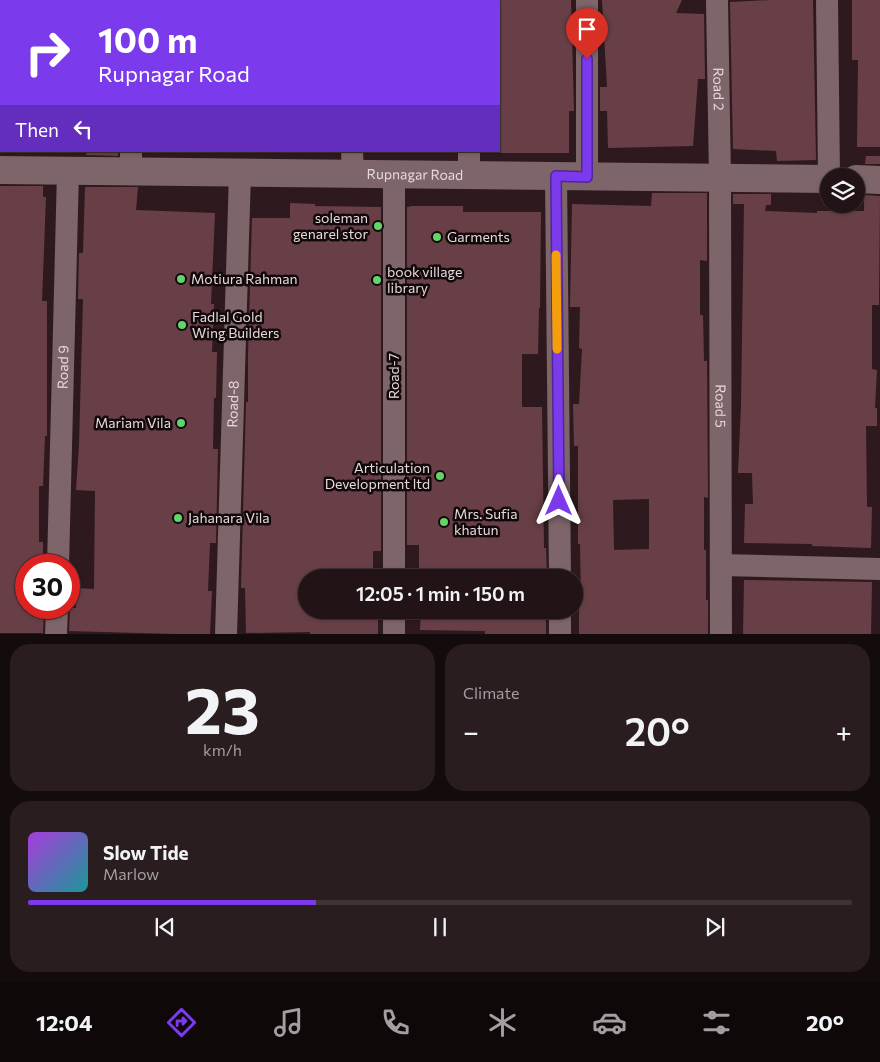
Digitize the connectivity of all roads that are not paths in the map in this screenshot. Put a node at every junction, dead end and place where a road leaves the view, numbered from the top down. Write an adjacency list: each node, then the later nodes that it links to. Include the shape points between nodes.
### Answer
1 (587, 0): 13 (street)
2 (716, 0): 14 (street, Road 2)
3 (827, 0): 7 (street)
4 (131, 162): 9 (street, Rupnagar Road); 10 (street, Rupnagar Road)
5 (352, 163): 10 (street, Rupnagar Road); 11 (street, Rupnagar Road)
6 (469, 163): 11 (street, Rupnagar Road); 12 (street, Rupnagar Road)
7 (829, 168)
8 (0, 170): 9 (street, Rupnagar Road)
9 (68, 171): 18 (street, Road 9)
10 (240, 173): 27 (street, Road-8)
11 (394, 175): 20 (street, Road-7)
12 (556, 176): 13 (street, Rupnagar Road); 21 (street)
13 (587, 177): 14 (street, Rupnagar Road)
14 (720, 178): 15 (street, Rupnagar Road); 19 (street, Road 5)
15 (820, 178)
16 (865, 179): 17 (street)
17 (880, 180)
18 (58, 554)
19 (721, 565): 22 (street); 30 (street, Road 5)
20 (394, 569)
21 (560, 569)
22 (880, 569)
23 (57, 619): 26 (street)
24 (394, 619): 28 (street)
25 (560, 619): 29 (street)
26 (56, 634)
27 (226, 634)
28 (394, 634)
29 (560, 634)
30 (721, 634)

